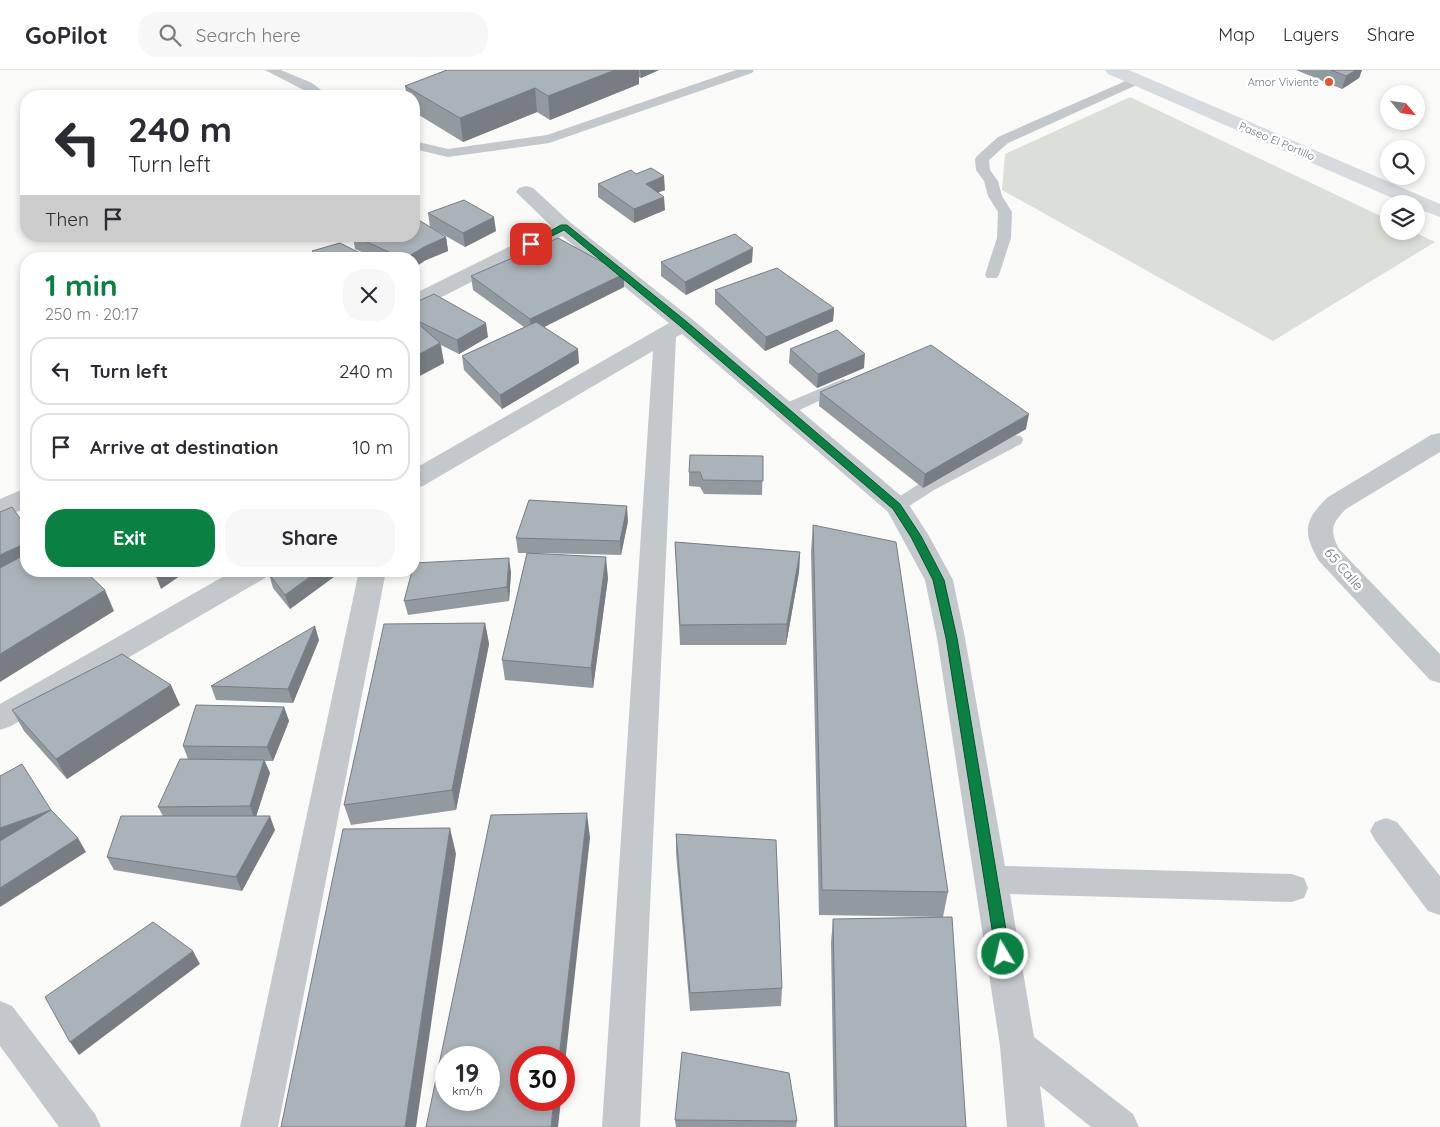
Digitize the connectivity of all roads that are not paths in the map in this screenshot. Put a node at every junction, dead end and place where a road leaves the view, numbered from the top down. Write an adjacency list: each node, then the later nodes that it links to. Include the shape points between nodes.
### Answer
1 (271, 70): 5 (lane)
2 (748, 70): 6 (lane, via 549,139 448,153)
3 (1114, 70): 4 (main road, Paseo El Portillo)
4 (1137, 80): 8 (main road, Paseo El Portillo); 10 (lane, via 1003,140 982,159 983,170 1005,212 1004,238)
5 (314, 90)
6 (420, 147)
7 (526, 192): 9 (street)
8 (1440, 212)
9 (564, 227): 11 (street); 12 (street)
10 (992, 274)
11 (420, 299)
12 (674, 330): 14 (street); 17 (street); 33 (street)
13 (854, 380): 14 (lane)
14 (785, 410): 19 (street)
15 (1015, 440): 19 (lane)
16 (1440, 441): 23 (street, 65 Calle, via 1337,503 1324,514 1320,526 1320,538 1328,554)
17 (420, 477)
18 (20, 500): 20 (street)
19 (897, 506): 26 (street, via 938,580 951,638)
20 (0, 510)
21 (246, 577): 24 (street)
22 (372, 577): 32 (street)
23 (1440, 672)
24 (0, 718)
25 (1386, 831): 28 (street)
26 (991, 880): 27 (street); 30 (street)
27 (1292, 888)
28 (1440, 901)
29 (0, 1017): 31 (street)
30 (1018, 1046): 34 (street); 35 (street)
31 (82, 1127)
32 (259, 1127)
33 (621, 1127)
34 (1026, 1127)
35 (1120, 1127)

